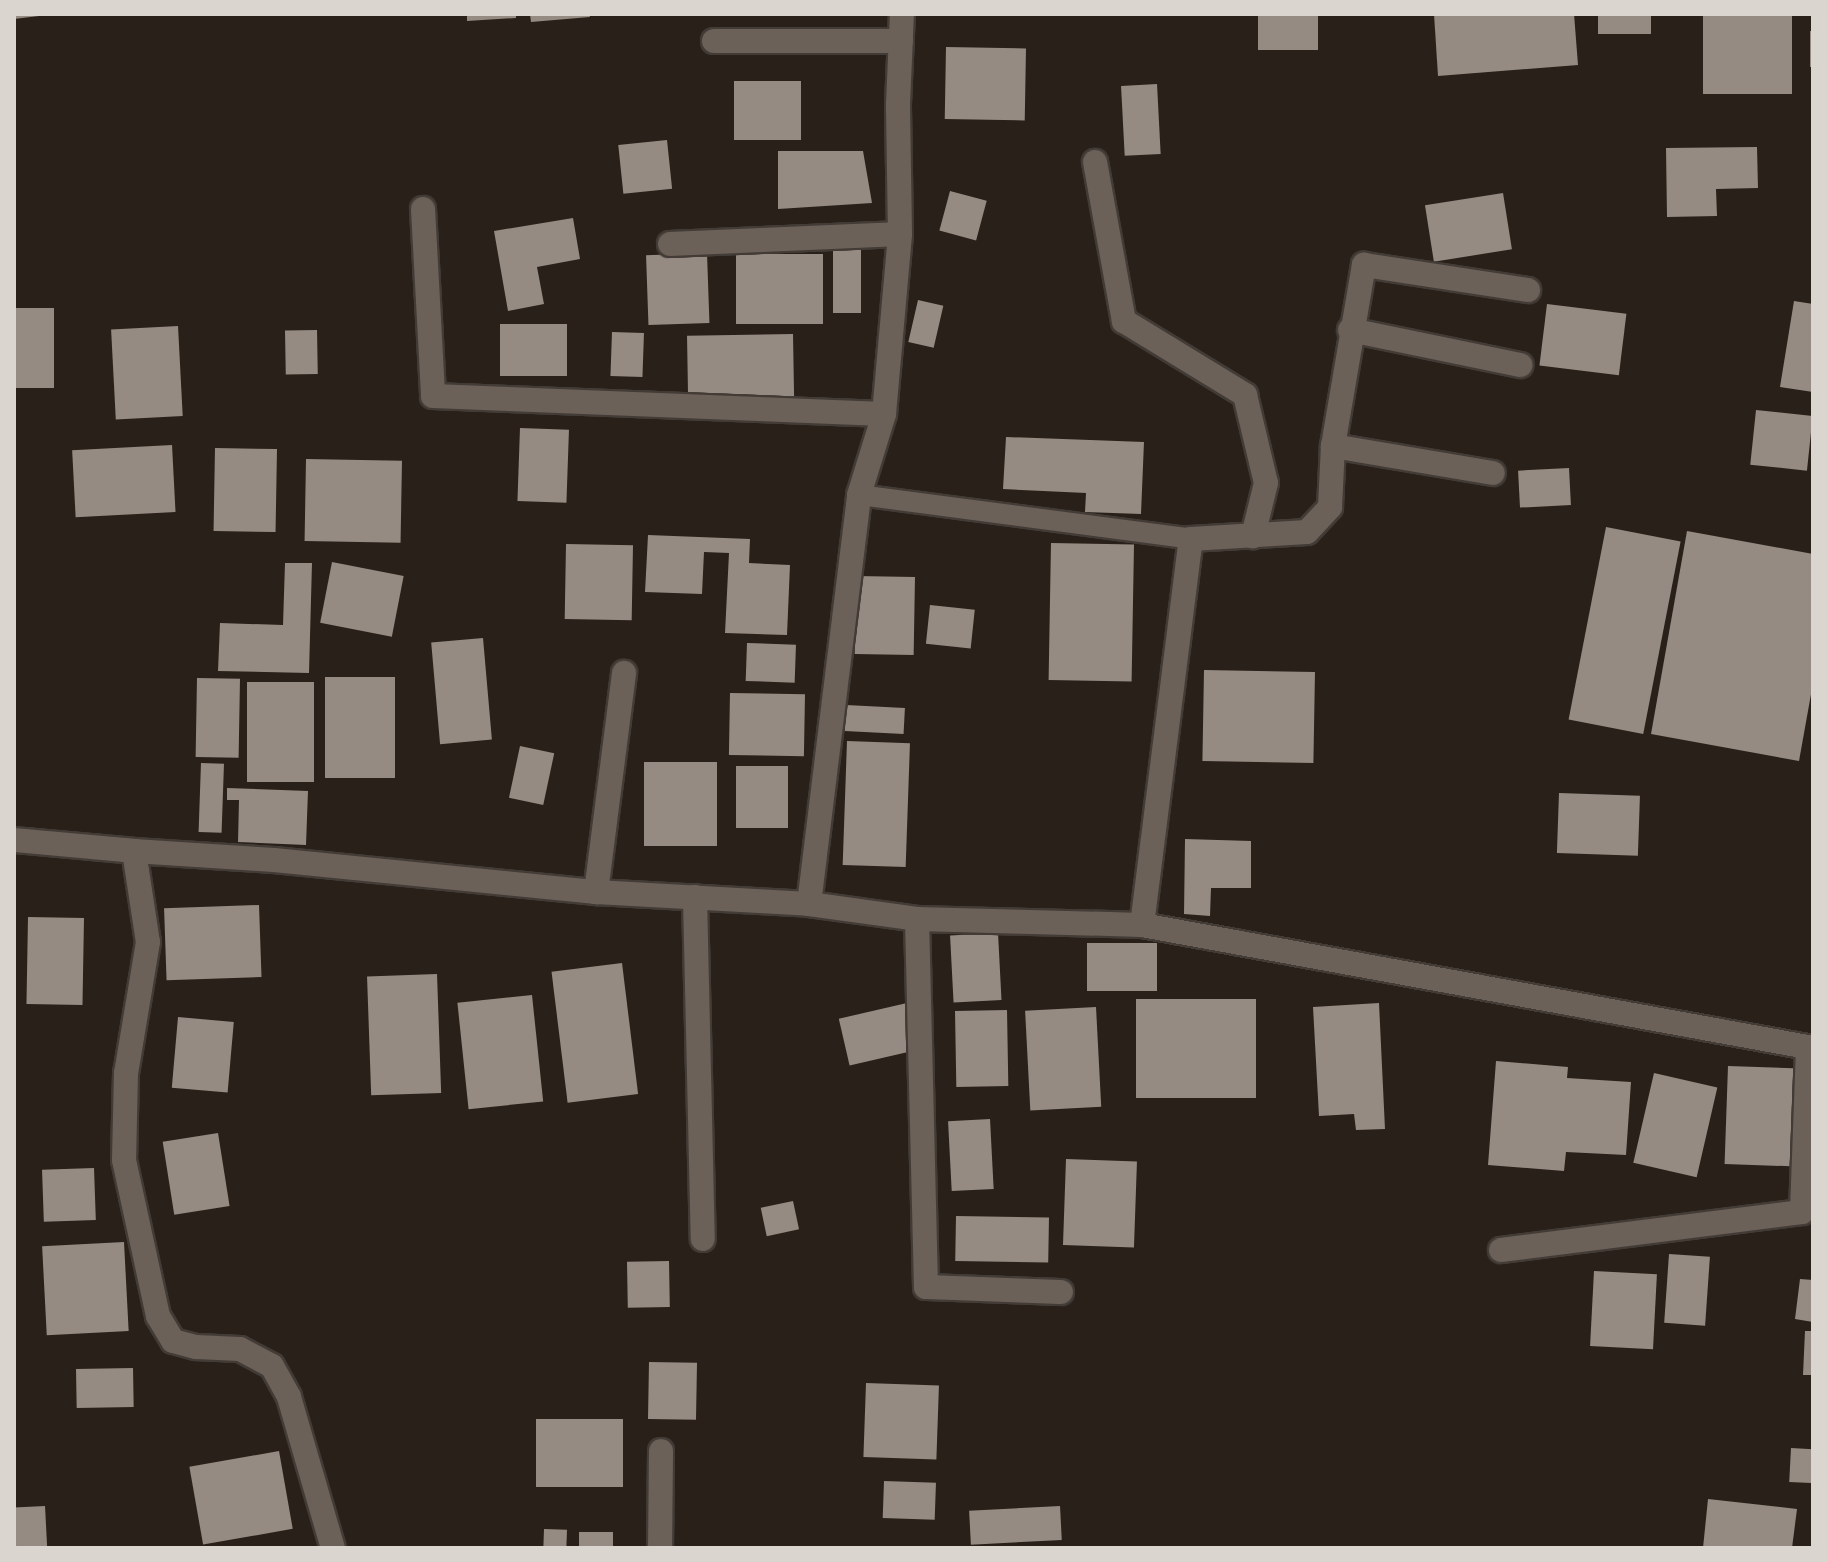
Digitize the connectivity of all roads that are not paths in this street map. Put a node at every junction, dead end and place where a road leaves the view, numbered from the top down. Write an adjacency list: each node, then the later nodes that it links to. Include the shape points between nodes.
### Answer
1 (902, 14): 3 (street)
2 (714, 41): 3 (street)
3 (901, 41): 6 (street)
4 (1095, 162): 15 (street, via 1124,321 1245,395 1266,483)
5 (423, 209): 11 (street, via 433,396)
6 (900, 234): 7 (street); 11 (street)
7 (670, 244)
8 (1528, 290): 9 (street, via 1364,265)
9 (1350, 330): 10 (street); 12 (street)
10 (1520, 365)
11 (884, 414): 14 (street)
12 (1333, 446): 13 (street); 15 (street, via 1330,507 1307,532)
13 (1493, 473)
14 (859, 495): 16 (lane); 22 (street)
15 (1253, 536): 16 (street)
16 (1191, 539): 24 (street)
17 (624, 673): 20 (street)
18 (14, 840): 19 (street)
19 (134, 851): 20 (street); 30 (street, via 148,942 126,1073 124,1160 158,1316 173,1341 240,1349 272,1366 289,1397)
20 (596, 892): 21 (street)
21 (695, 897): 22 (street); 26 (street)
22 (809, 904): 23 (street)
23 (917, 919): 24 (street); 28 (street, via 926,1287)
24 (1142, 925): 25 (street)
25 (1811, 1048): 27 (street, via 1802,1212)
26 (703, 1239)
27 (1501, 1250)
28 (1061, 1292)
29 (661, 1451): 31 (street)
30 (333, 1548)
31 (660, 1548)

